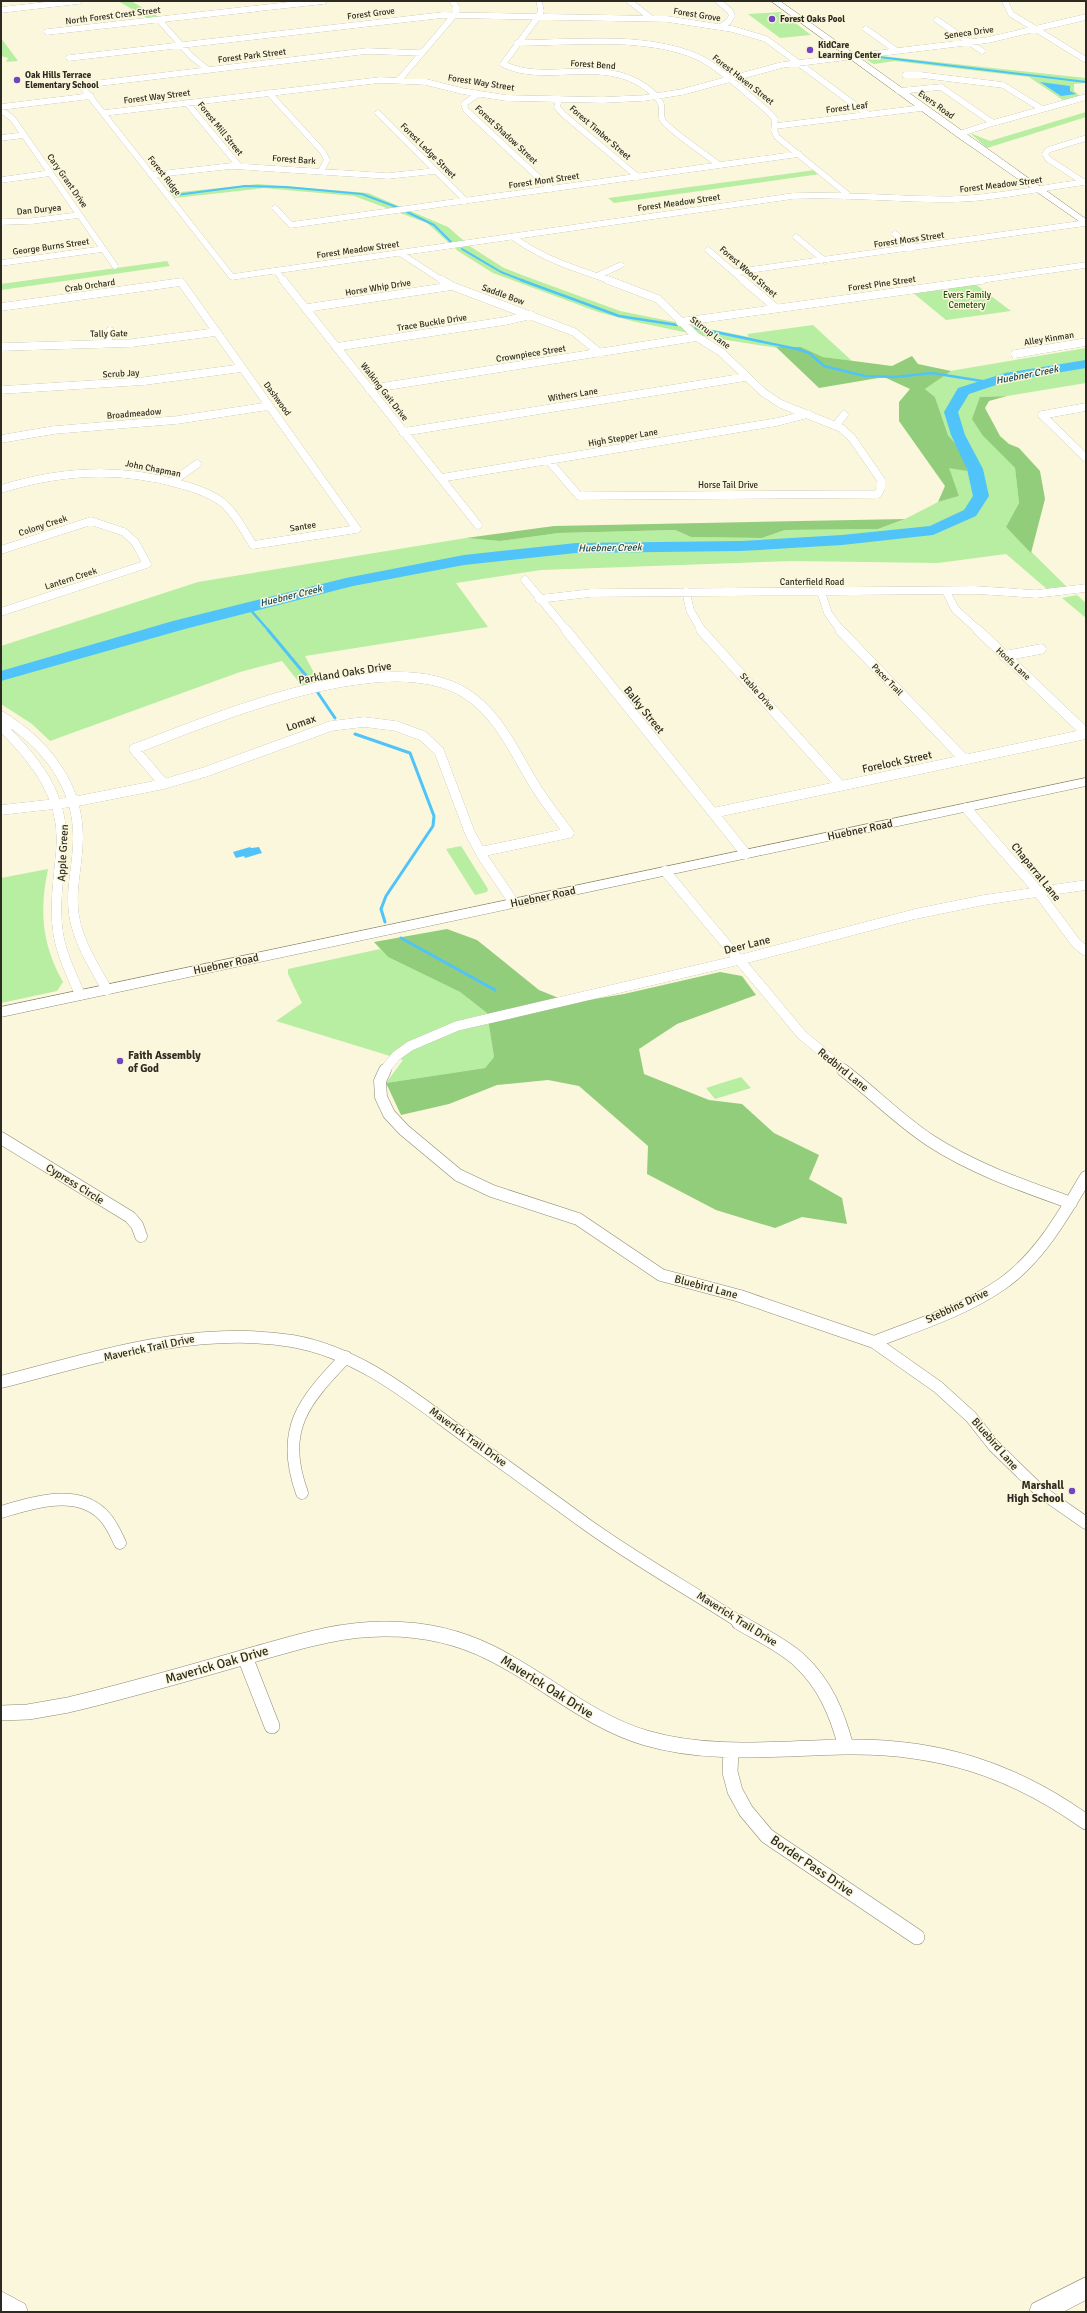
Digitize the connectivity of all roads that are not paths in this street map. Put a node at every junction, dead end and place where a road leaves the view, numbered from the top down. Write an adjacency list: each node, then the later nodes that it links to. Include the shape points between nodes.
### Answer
1 (70, 1): 2 (street); 12 (street)
2 (79, 1)
3 (276, 1): 11 (street)
4 (324, 1): 11 (street, North Forest Crest Street)
5 (452, 1): 13 (street, via 457,8)
6 (539, 1): 14 (street, via 541,11)
7 (629, 1): 16 (street)
8 (718, 1): 19 (street, via 732,16)
9 (775, 1): 29 (main road, Evers Road)
10 (1005, 1): 21 (street, via 1011,14)
11 (281, 6): 17 (street, North Forest Crest Street)
12 (1, 10)
13 (455, 14): 14 (street, Forest Grove); 25 (street, Forest Grove); 28 (street)
14 (538, 17): 16 (street, Forest Grove); 24 (street, Forest Bend)
15 (1086, 17): 21 (street, Seneca Drive)
16 (651, 18): 19 (street, Forest Grove)
17 (159, 20): 22 (street, North Forest Crest Street); 25 (street)
18 (937, 20): 23 (street)
19 (720, 27): 32 (street, Forest Grove, via 766,39)
20 (866, 29): 26 (street)
21 (1035, 29): 23 (street, Seneca Drive); 31 (street)
22 (47, 32)
23 (970, 42): 26 (street, Seneca Drive); 27 (street)
24 (517, 43): 37 (street, Forest Haven Street, via 657,46 700,58); 48 (street, Forest Bend, via 504,60 503,64 508,67 522,71 595,72 617,75 637,82)
25 (180, 45): 30 (street, Forest Grove); 33 (street)
26 (897, 51): 29 (street, Seneca Drive)
27 (982, 51)
28 (421, 53): 33 (street, Forest Park Street, via 372,51); 36 (street)
29 (852, 57): 32 (street, Forest Way Street); 41 (main road, Evers Road)
30 (69, 58)
31 (1086, 60)
32 (799, 63): 37 (street, Forest Way Street); 58 (street, Forest Grove)
33 (208, 70): 38 (street, Forest Park Street)
34 (905, 75): 35 (street)
35 (948, 78): 39 (street); 54 (street, via 1003,85)
36 (398, 80): 43 (street, Forest Way Street, via 372,80); 45 (street, Forest Way Street, via 426,82)
37 (728, 80): 48 (street, Forest Way Street); 60 (street, Forest Haven Street, via 769,112)
38 (85, 86): 46 (street, Forest Ridge, via 84,89)
39 (941, 87): 40 (street); 42 (street)
40 (925, 88): 41 (street); 44 (street)
41 (899, 91): 47 (main road, Evers Road)
42 (947, 91): 44 (street); 59 (street)
43 (269, 93): 51 (street, Forest Way Street); 68 (street, via 323,152 327,160)
44 (930, 93): 47 (street)
45 (478, 94): 50 (street, Forest Way Street, via 506,98); 75 (street, Forest Shadow Street, via 464,104 466,110)
46 (91, 96): 52 (street); 56 (street, Forest Ridge)
47 (906, 96): 53 (main road, Evers Road)
48 (654, 97): 50 (street, Forest Way Street, via 617,100); 67 (street, Forest Bend, via 661,104 662,120)
49 (1086, 97): 54 (street)
50 (559, 99): 72 (street, Forest Timber Street, via 557,107 563,114)
51 (187, 103): 56 (street, Forest Way Street); 66 (street, Forest Mill Street)
52 (1, 107)
53 (922, 108): 58 (street, Forest Leaf); 61 (main road, Evers Road)
54 (1042, 109): 59 (street)
55 (1, 110): 62 (street, Cary Grant Drive, via 13,119)
56 (104, 113): 71 (street, Forest Ridge)
57 (378, 113): 69 (street, Forest Ledge Street)
58 (867, 114): 60 (street, Forest Leaf)
59 (993, 123): 61 (street)
60 (776, 126): 65 (street, Forest Haven Street, via 774,130 777,137)
61 (959, 134): 76 (main road, Evers Road)
62 (24, 135): 63 (street); 70 (street, Cary Grant Drive)
63 (1, 138)
64 (1086, 138): 74 (street, via 1055,147 1045,154 1048,160)
65 (799, 154): 67 (street, Forest Mont Street); 77 (street, Forest Haven Street)
66 (239, 166): 68 (street, Forest Bark); 71 (street, Forest Bark)
67 (719, 166): 72 (street, Forest Mont Street)
68 (321, 171): 69 (street, Forest Bark, via 388,176)
69 (436, 171): 78 (street, Forest Ledge Street)
70 (51, 173): 73 (street); 80 (street, Cary Grant Drive)
71 (151, 175): 98 (street, Forest Ridge)
72 (638, 177): 75 (street, Forest Mont Street)
73 (1, 180)
74 (1085, 182): 76 (street, Forest Meadow Street)
75 (551, 189): 78 (street, Forest Mont Street)
76 (1036, 190): 77 (street, Forest Meadow Street, via 942,200); 82 (main road, Evers Road)
77 (848, 194): 84 (street, Forest Meadow Street, via 786,197)
78 (466, 201): 79 (street, Forest Mont Street, via 290,225)
79 (275, 208)
80 (79, 215): 81 (street, Dan Duryea); 87 (street, Cary Grant Drive)
81 (1, 222)
82 (1086, 223): 86 (street, Forest Moss Street)
83 (895, 234): 86 (street)
84 (513, 237): 89 (street, Forest Meadow Street); 97 (street, Stirrup Lane, via 529,249 555,262)
85 (796, 237): 90 (street)
86 (912, 248): 90 (street, Forest Moss Street)
87 (103, 249): 91 (street, George Burns Street); 94 (street, Cary Grant Drive)
88 (708, 250): 96 (street, Forest Wood Street)
89 (400, 253): 95 (street, Forest Meadow Street); 100 (street, Saddle Bow)
90 (825, 261): 96 (street, Forest Moss Street)
91 (1, 263)
92 (621, 265): 97 (street)
93 (1086, 265): 103 (street, Forest Pine Street)
94 (115, 266)
95 (276, 271): 98 (street, Forest Meadow Street); 102 (street, Walking Gait Drive)
96 (734, 272): 103 (street, Forest Wood Street)
97 (597, 276): 105 (street, Stirrup Lane, via 650,295)
98 (232, 277)
99 (181, 282): 101 (street, Crab Orchard); 107 (street, Dashwood)
100 (452, 286): 102 (street, Horse Whip Drive); 104 (street, Saddle Bow)
101 (1, 307)
102 (307, 308): 112 (street, Walking Gait Drive)
103 (776, 308): 105 (street, Forest Pine Street)
104 (531, 315): 112 (street, Trace Buckle Drive); 113 (street, Saddle Bow, via 574,332)
105 (680, 322): 108 (street, Stirrup Lane)
106 (110, 331): 110 (street)
107 (216, 332): 110 (street, Tally Gate, via 147,342); 115 (street, Dashwood)
108 (697, 337): 113 (street, Crownpiece Street); 116 (street, Stirrup Lane, via 721,352)
109 (1086, 342): 114 (street, Alley Kinman)
110 (107, 344): 111 (street, Tally Gate)
111 (1, 347)
112 (336, 347): 117 (street, Walking Gait Drive)
113 (600, 352): 117 (street, Crownpiece Street)
114 (1015, 354)
115 (242, 368): 118 (street, Scrub Jay, via 145,382); 119 (street, Dashwood)
116 (746, 377): 121 (street, Stirrup Lane, via 772,398); 124 (street, Withers Lane)
117 (369, 389): 124 (street, Walking Gait Drive)
118 (1, 390)
119 (269, 406): 125 (street, Broadmeadow, via 177,420 54,430); 134 (street, Dashwood)
120 (1086, 407): 126 (street, via 1042,414)
121 (808, 414): 123 (street, Stirrup Lane); 127 (street, High Stepper Lane, via 777,422)
122 (844, 415): 123 (street)
123 (836, 425): 132 (street, Stirrup Lane, via 852,438 881,480)
124 (403, 432): 129 (street, Walking Gait Drive)
125 (1, 439)
126 (1086, 458)
127 (548, 460): 129 (street, High Stepper Lane); 132 (street, Horse Tail Drive, via 579,496)
128 (197, 464): 130 (street)
129 (441, 478): 133 (street, Walking Gait Drive)
130 (172, 482): 131 (street, John Chapman, via 133,474 81,472 42,477); 135 (street, John Chapman, via 198,489 223,503)
131 (1, 489)
132 (878, 494)
133 (478, 525)
134 (357, 529): 135 (street, Santee)
135 (253, 545)
136 (1, 550): 137 (street, Colony Creek, via 91,521 124,532 135,542)
137 (147, 564): 144 (street, Lantern Creek)
138 (525, 580): 143 (street, Balky Street)
139 (1086, 588): 140 (street, Canterfield Road, via 1036,594)
140 (946, 591): 142 (street, Canterfield Road); 146 (street, Hoofs Lane, via 954,609)
141 (686, 592): 142 (street, Canterfield Road); 143 (street, Canterfield Road, via 591,593); 153 (street, Stable Drive, via 690,610 701,630)
142 (821, 592): 150 (street, Pacer Trail, via 828,613 840,630)
143 (539, 599): 158 (street, Balky Street)
144 (1, 612)
145 (1041, 649): 146 (street)
146 (1004, 656): 149 (street, Hoofs Lane)
147 (1, 716): 154 (street, Apple Green, via 18,727 46,753 68,787)
148 (1, 726): 155 (street, Apple Green, via 30,754 42,770)
149 (1086, 733): 150 (street, Forelock Street)
150 (965, 760): 153 (street, Forelock Street)
151 (1086, 782): 156 (main road, Huebner Road)
152 (164, 784): 154 (street, Lomax); 159 (street, Lomax, via 205,772 331,726 364,722 396,726 423,736 439,751 470,833); 159 (street, Parkland Oaks Drive, via 134,749 258,704 303,691 385,677 430,680 466,694 504,732 534,784 569,833)
153 (840, 786): 158 (street, Forelock Street)
154 (73, 802): 155 (street, Lomax); 167 (street, Apple Green, via 78,838 73,891 74,916 82,941)
155 (57, 804): 157 (street, Lomax); 168 (street, Apple Green, via 62,838 56,891 56,923 62,950)
156 (966, 808): 160 (main road, Huebner Road); 163 (street, Chaparral Lane)
157 (1, 810)
158 (713, 813): 160 (street, Balky Street)
159 (480, 852): 164 (street, Lomax)
160 (746, 854): 161 (main road, Huebner Road)
161 (665, 871): 164 (main road, Huebner Road); 166 (street, Redbird Lane)
162 (1086, 885): 163 (street, Deer Lane)
163 (1038, 892): 165 (street, Chaparral Lane, via 1066,930); 166 (street, Deer Lane, via 915,914)
164 (514, 903): 167 (main road, Huebner Road)
165 (1086, 951)
166 (740, 960): 170 (street, Deer Lane, via 457,1026); 173 (street, Redbird Lane, via 802,1035 822,1055 906,1124 942,1148 996,1174)
167 (107, 990): 168 (main road, Huebner Road)
168 (80, 995): 169 (main road, Huebner Road)
169 (1, 1012)
170 (417, 1040): 175 (street, Bluebird Lane, via 388,1064 381,1076 383,1102 399,1126 464,1179 488,1190 579,1220 661,1275 740,1296)
171 (1, 1138): 174 (street, Cypress Circle, via 130,1217 137,1225)
172 (1086, 1177): 173 (street, Stebbins Drive)
173 (1071, 1203): 175 (street, Stebbins Drive, via 1036,1251 1006,1281 964,1305)
174 (141, 1236)
175 (874, 1342): 180 (street, Bluebird Lane, via 938,1387 971,1417 999,1451 1040,1491)
176 (346, 1357): 177 (street, Maverick Trail Drive, via 278,1340 255,1337 203,1337 156,1344); 178 (street, via 306,1401 300,1415 293,1450 294,1468); 185 (street, Maverick Trail Drive, via 386,1378 588,1526 798,1659 825,1690 839,1720)
177 (1, 1382)
178 (302, 1494)
179 (1, 1512): 181 (street, via 49,1499 68,1500 97,1509 105,1516)
180 (1086, 1523)
181 (120, 1543)
182 (245, 1657): 183 (street, Maverick Oak Drive, via 82,1702 41,1711); 184 (street); 186 (street, Maverick Oak Drive, via 336,1632 396,1628 430,1632 474,1645 505,1660 583,1711 611,1726 677,1746)
183 (1, 1713)
184 (272, 1726)
185 (846, 1747): 186 (street, Maverick Oak Drive); 187 (street, Maverick Oak Drive, via 922,1751 979,1765 1034,1787 1065,1805)
186 (731, 1751): 188 (street, Border Pass Drive, via 730,1772 735,1791 746,1811 766,1836)
187 (1086, 1822)
188 (916, 1937)
189 (1086, 2288): 192 (main road)
190 (1, 2302): 191 (main road)
191 (17, 2312)
192 (1040, 2312)

